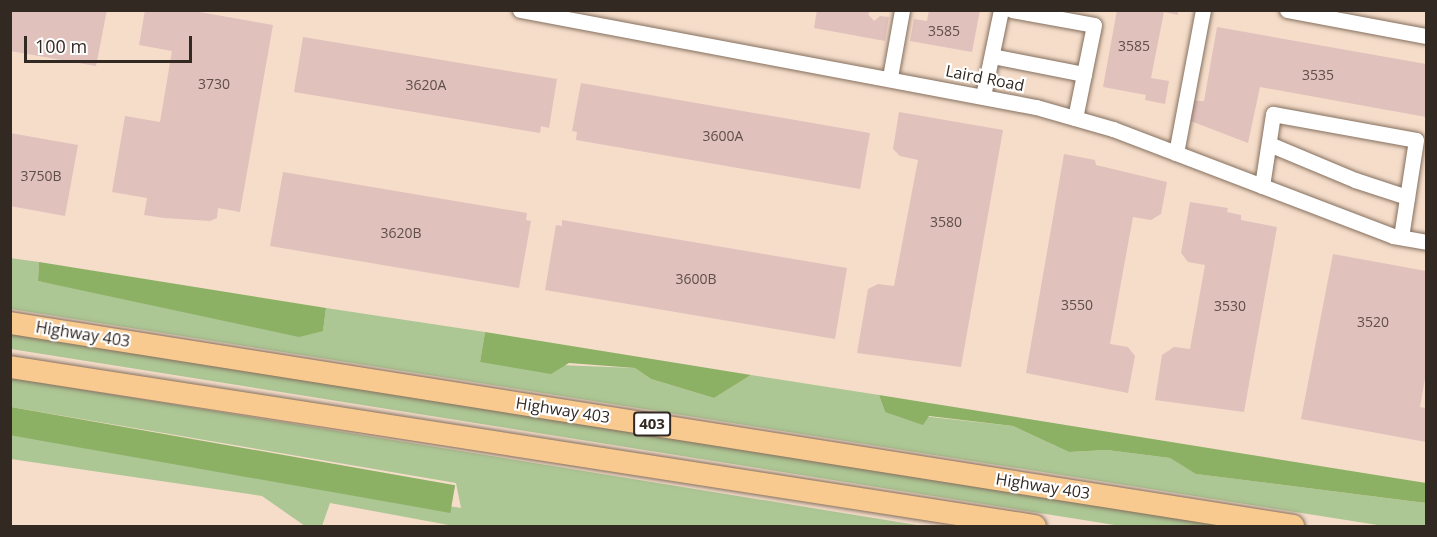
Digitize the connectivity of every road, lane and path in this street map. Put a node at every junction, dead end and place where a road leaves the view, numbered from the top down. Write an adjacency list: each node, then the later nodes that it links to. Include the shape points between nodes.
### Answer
1 (520, 10): 10 (street, Laird Road)
2 (902, 10): 10 (street)
3 (1001, 10): 8 (street)
4 (1012, 10): 9 (street, via 1094,25)
5 (1203, 10): 14 (street)
6 (1287, 10): 7 (street)
7 (1426, 36)
8 (992, 56): 9 (street); 11 (street)
9 (1084, 74): 12 (street)
10 (890, 77): 11 (street, Laird Road)
11 (984, 96): 12 (street, Laird Road)
12 (1075, 118): 14 (street, Laird Road)
13 (1269, 144): 15 (street); 16 (street); 16 (street, via 1274,114 1416,140)
14 (1176, 153): 15 (street, Laird Road)
15 (1262, 186): 17 (street, Laird Road)
16 (1407, 197): 17 (street)
17 (1401, 237): 18 (street, Laird Road)
18 (1426, 242)
19 (10, 323): 22 (highway, Highway 403 / 403)
20 (10, 367): 21 (highway)
21 (1035, 526)
22 (1293, 526)

